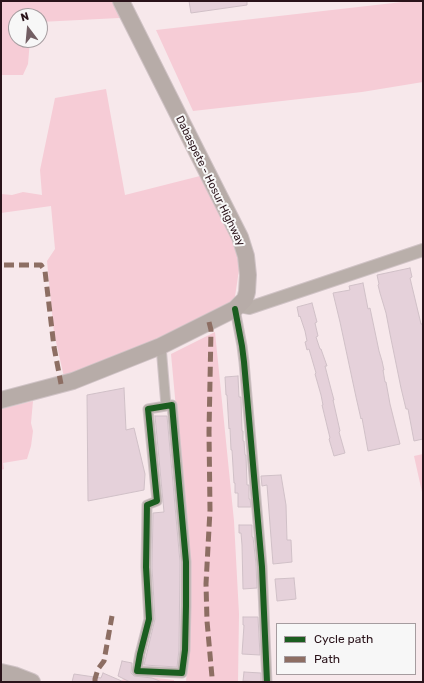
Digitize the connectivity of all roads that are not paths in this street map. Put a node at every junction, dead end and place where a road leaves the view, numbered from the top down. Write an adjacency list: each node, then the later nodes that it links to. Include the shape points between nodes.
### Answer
1 (121, 1): 3 (highway, Dabaspete - Hosur Highway, via 240,237 248,275 245,299)
2 (423, 250): 3 (street, via 249,308)
3 (237, 307): 4 (highway); 10 (street, via 262,567)
4 (161, 346): 5 (highway, via 72,381); 6 (street)
5 (1, 400)
6 (166, 406): 8 (street, via 172,405 186,562 185,650); 8 (street, via 148,409 157,501 147,505 146,567 149,619 137,671)
7 (9, 676): 9 (highway)
8 (179, 678)
9 (32, 682)
10 (267, 682)

